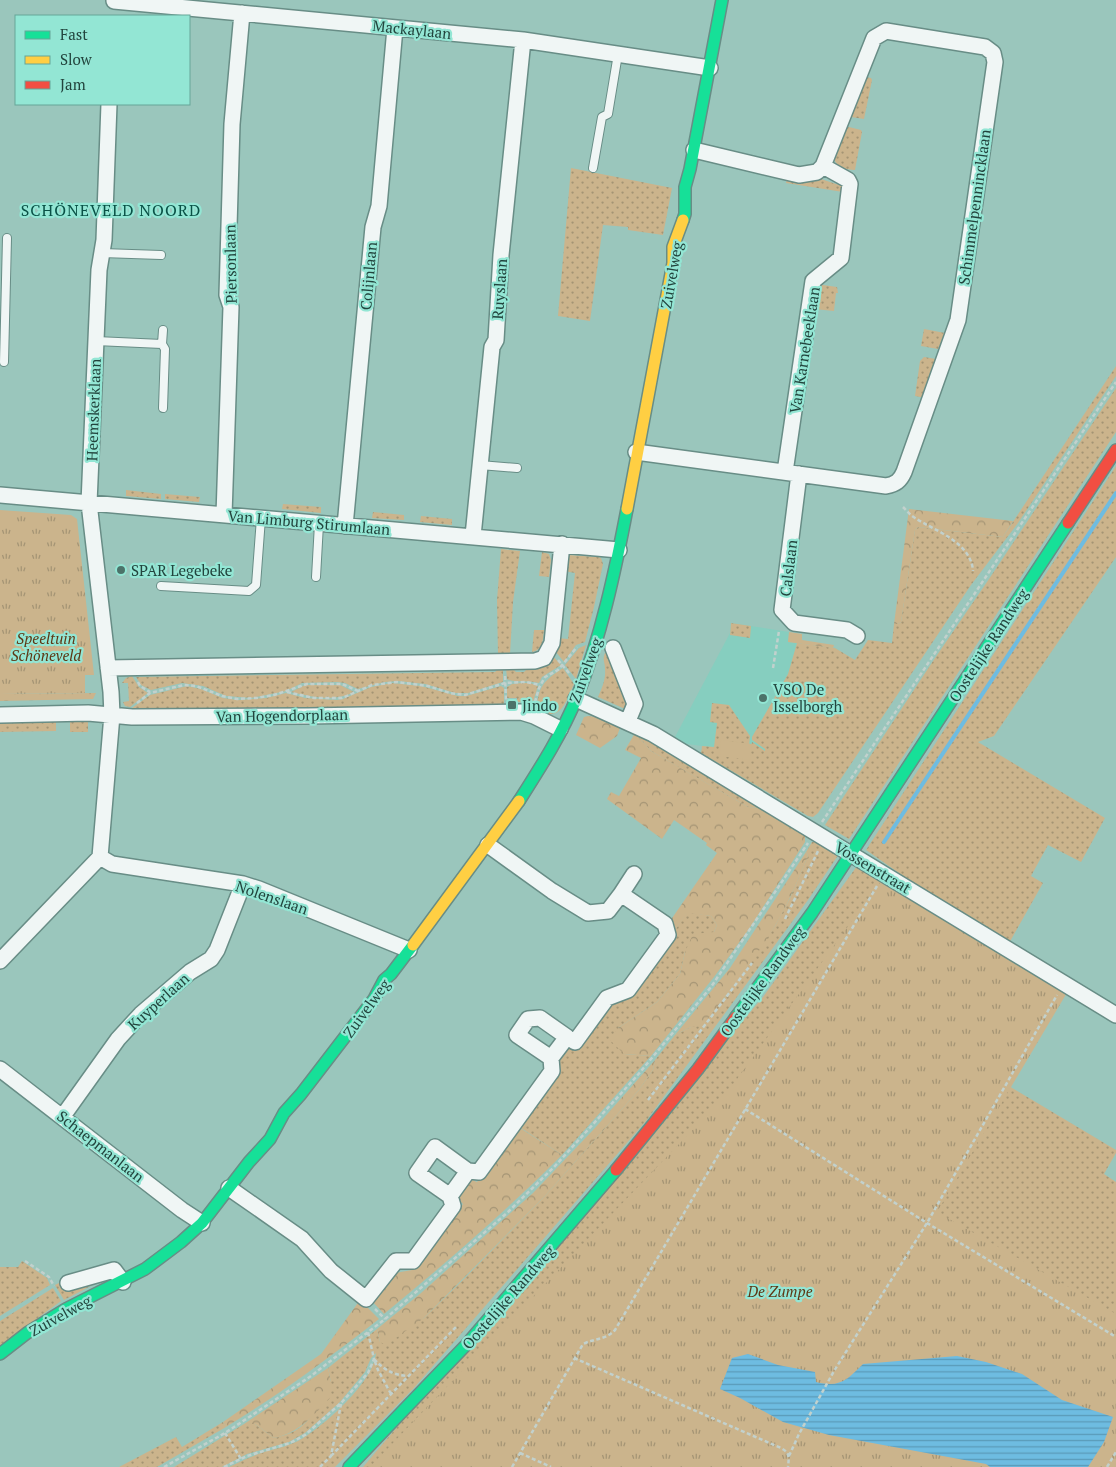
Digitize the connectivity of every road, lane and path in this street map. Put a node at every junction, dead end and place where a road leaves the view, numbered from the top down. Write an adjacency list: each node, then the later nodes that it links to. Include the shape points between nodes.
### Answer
1 (722, 0): 7 (street, Zuivelweg)
2 (113, 6): 3 (street, Mackaylaan)
3 (242, 13): 4 (street, Mackaylaan); 30 (street, Piersonlaan, via 232,124 227,295 231,307)
4 (395, 28): 5 (street, Mackaylaan); 33 (street, Colijnlaan)
5 (523, 40): 6 (street, Mackaylaan); 24 (street, Ruyslaan, via 501,255 496,340 492,347)
6 (618, 54): 7 (street, Mackaylaan); 11 (lane, via 608,114 602,117)
7 (710, 68): 9 (street, Zuivelweg)
8 (109, 105): 13 (street, Heemskerklaan)
9 (694, 150): 10 (street, via 799,175 817,172); 23 (street, Zuivelweg, via 685,187 685,214 673,247 673,263)
10 (823, 166): 26 (street, Van Karnebeeklaan, via 850,184 841,258 813,281); 26 (street, Schimmelpennincklaan, via 874,38 886,31 985,47 993,53 995,62 958,320 900,481 886,486)
11 (593, 168)
12 (7, 238): 15 (lane)
13 (102, 253): 14 (lane); 17 (street, Heemskerklaan)
14 (161, 255)
15 (2, 325): 19 (lane)
16 (163, 330): 18 (lane)
17 (96, 341): 18 (lane); 28 (street, Heemskerklaan)
18 (162, 344): 21 (lane, via 165,349)
19 (4, 362)
20 (1116, 382): 58 (path)
21 (163, 408)
22 (1116, 450): 60 (street, Oostelijke Randweg)
23 (636, 452): 26 (street, Schimmelpennincklaan); 36 (street, Zuivelweg)
24 (480, 465): 25 (lane); 34 (street, Ruyslaan)
25 (516, 468)
26 (792, 473): 41 (street, Calslaan, via 782,610 794,623 847,630)
27 (0, 495): 28 (street, Van Limburg Stirumlaan)
28 (89, 503): 30 (street, Van Limburg Stirumlaan); 45 (street, Heemskerklaan)
29 (903, 507): 37 (path, via 956,542 966,553)
30 (224, 515): 31 (street, Van Limburg Stirumlaan)
31 (261, 518): 32 (street, Van Limburg Stirumlaan); 39 (lane, via 256,586 249,591)
32 (319, 524): 33 (street, Van Limburg Stirumlaan); 38 (lane)
33 (345, 526): 34 (street, Van Limburg Stirumlaan)
34 (473, 536): 35 (street, Van Limburg Stirumlaan)
35 (562, 544): 36 (street, Van Limburg Stirumlaan); 44 (street, via 552,643 544,658)
36 (619, 550): 42 (street, Zuivelweg)
37 (973, 571)
38 (316, 577)
39 (161, 586)
40 (778, 631): 46 (path)
41 (857, 636)
42 (595, 644): 48 (path, via 579,645 563,665); 51 (street, Zuivelweg)
43 (613, 648): 56 (street, via 635,704)
44 (504, 662): 45 (street); 47 (path)
45 (108, 668): 54 (street, Heemskerklaan)
46 (774, 668)
47 (505, 683): 48 (path); 49 (path, via 465,695 397,682 372,685); 52 (path)
48 (540, 685): 55 (path)
49 (358, 691): 50 (path, via 342,698 314,698); 50 (path, via 342,684 307,684)
50 (287, 692): 54 (path, via 237,699 184,685 150,693)
51 (576, 699): 56 (street, Vossenstraat); 57 (street, Zuivelweg)
52 (506, 712): 54 (street, Van Hogendorplaan); 55 (street, Van Hogendorplaan)
53 (0, 714): 54 (street, Van Hogendorplaan)
54 (116, 715): 61 (street, Heemskerklaan)
55 (534, 716): 57 (street, Van Hogendorplaan)
56 (628, 721): 58 (street, Vossenstraat)
57 (560, 729): 59 (street, Zuivelweg, via 538,771)
58 (820, 835): 60 (street, Vossenstraat); 66 (path); 88 (path, via 712,987 556,1166 508,1212)
59 (488, 845): 65 (street, via 588,913 608,911); 67 (street, Zuivelweg)
60 (850, 854): 63 (street, Vossenstraat); 105 (street, Oostelijke Randweg, via 812,913 698,1070 591,1202 466,1346)
61 (100, 857): 64 (street, Nolenslaan, via 112,864); 69 (street)
62 (634, 874): 65 (street)
63 (895, 881): 70 (street, Vossenstraat); 76 (path, via 880,880)
64 (243, 884): 67 (street, Nolenslaan); 77 (street, Kuyperlaan, via 211,959 190,972 148,1008 118,1039)
65 (621, 894): 72 (street, via 665,924 668,935 628,990 607,998 575,1042)
66 (780, 925)
67 (409, 950): 79 (street, Zuivelweg, via 284,1113 270,1139)
68 (757, 956): 75 (path)
69 (0, 961)
70 (1064, 983): 71 (street, Vossenstraat); 82 (path)
71 (1116, 1014)
72 (567, 1036): 73 (street); 73 (street, via 540,1018 528,1019 517,1035)
73 (551, 1058): 78 (street, via 552,1071 479,1172)
74 (0, 1069): 77 (street, Schaepmanlaan)
75 (648, 1100)
76 (745, 1109): 82 (path); 91 (path, via 615,1330 608,1337 582,1344)
77 (63, 1116): 81 (street, Schaepmanlaan)
78 (468, 1171): 80 (street); 80 (street, via 435,1147 417,1173)
79 (229, 1188): 80 (street, via 302,1239 331,1271 366,1299 396,1261 413,1260 453,1206); 81 (street, Zuivelweg)
80 (450, 1196)
81 (202, 1223): 84 (street, Zuivelweg, via 145,1269)
82 (927, 1223): 89 (path); 100 (path, via 830,1378)
83 (25, 1261): 86 (path, via 49,1277)
84 (123, 1282): 85 (street, Zuivelweg, via 114,1270); 86 (street, Zuivelweg)
85 (68, 1283)
86 (66, 1309): 90 (street, Zuivelweg)
87 (461, 1322): 93 (path)
88 (368, 1332): 92 (path); 96 (path, via 311,1376)
89 (1116, 1337)
90 (0, 1354)
91 (574, 1358): 98 (path); 100 (path, via 781,1448)
92 (374, 1359): 93 (path, via 396,1376); 94 (path); 95 (path, via 368,1373)
93 (408, 1376): 94 (path)
94 (391, 1394): 99 (path)
95 (342, 1402): 99 (path); 101 (path, via 305,1434)
96 (224, 1432): 101 (path); 102 (path)
97 (1116, 1452): 109 (path)
98 (520, 1453): 106 (path); 107 (path)
99 (331, 1456): 104 (path)
100 (789, 1456): 108 (path)
101 (241, 1459): 103 (path)
102 (164, 1467)
103 (224, 1467)
104 (320, 1467)
105 (349, 1467)
106 (512, 1467)
107 (551, 1467)
108 (788, 1467)
109 (1107, 1467)

